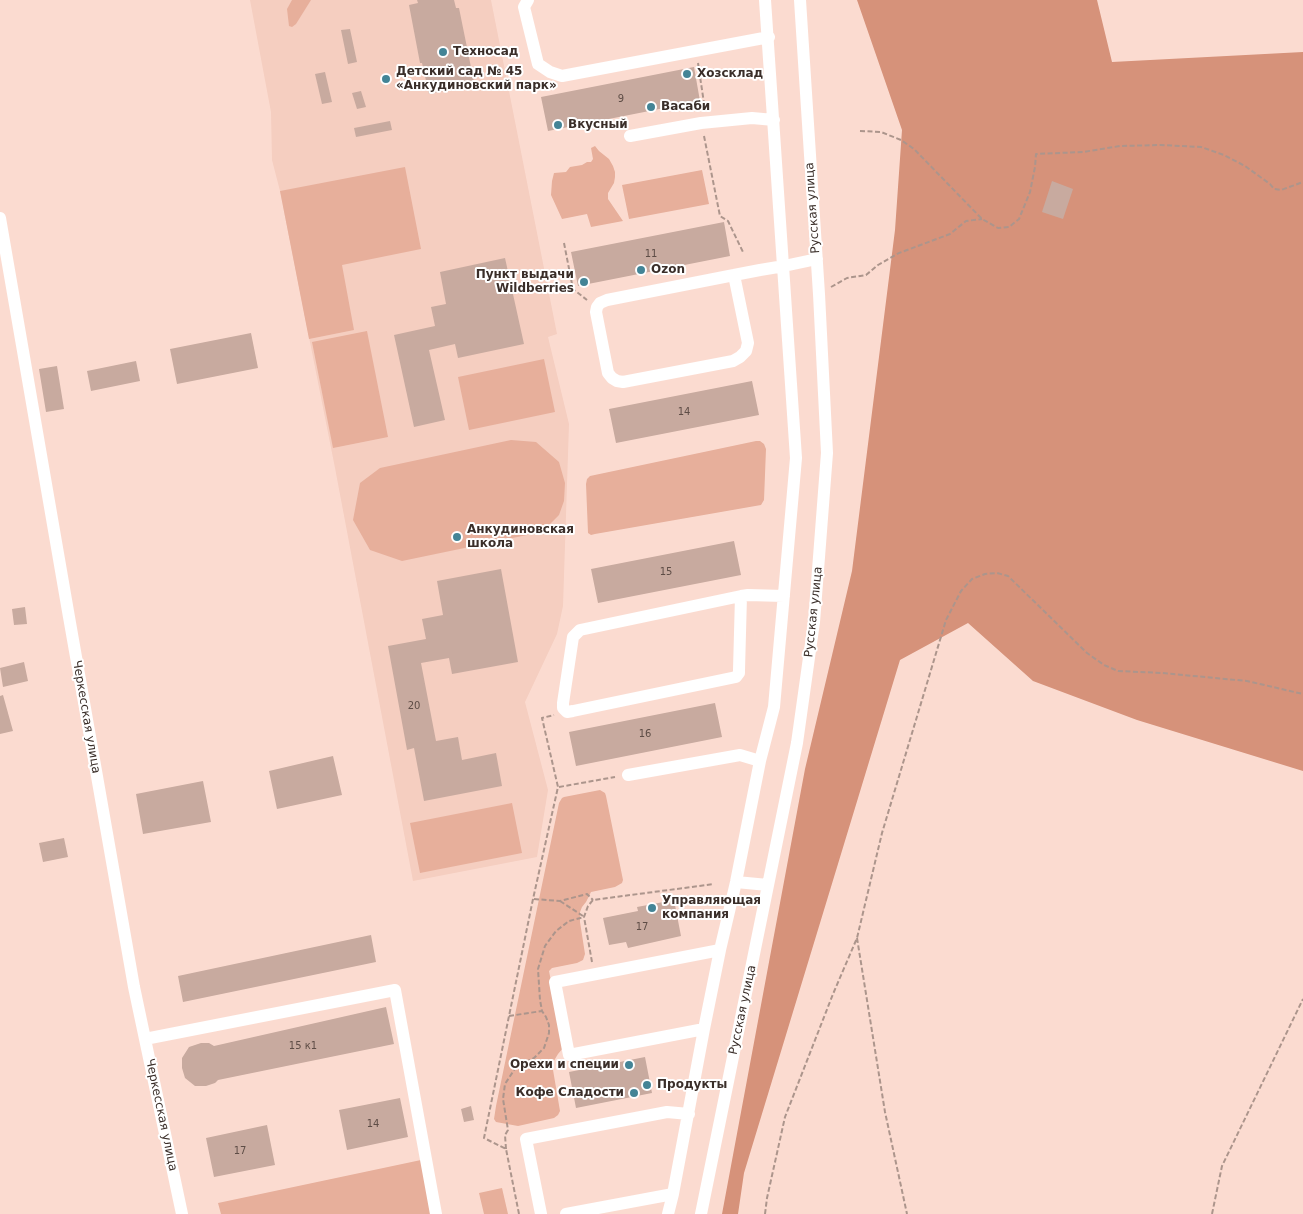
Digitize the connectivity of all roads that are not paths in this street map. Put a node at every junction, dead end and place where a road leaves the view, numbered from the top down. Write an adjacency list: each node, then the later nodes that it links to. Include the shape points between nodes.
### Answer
1 (528, 0): 4 (street, via 524,7 538,64 562,76)
2 (765, 0): 4 (street)
3 (800, 0): 8 (street, Русская улица)
4 (769, 37): 5 (street)
5 (774, 120): 6 (street, via 752,118 704,123); 9 (street)
6 (630, 136)
7 (0, 218): 19 (street, Черкесская улица)
8 (817, 259): 9 (street); 16 (street, Русская улица, via 827,453 814,622 797,743)
9 (784, 266): 10 (street); 12 (street, via 796,458)
10 (734, 275): 10 (street, via 748,343 740,357 623,382 612,378 608,373 596,312 600,303)
11 (741, 596): 11 (street, via 575,633 563,708 567,712 573,711 736,677 739,673); 12 (street)
12 (784, 596): 13 (street, via 774,707)
13 (760, 762): 14 (street, via 740,755); 15 (street)
14 (628, 775)
15 (736, 882): 16 (street); 17 (street)
16 (768, 885): 27 (street, Русская улица)
17 (720, 950): 18 (street); 18 (street, via 555,982 569,1055)
18 (704, 1029): 20 (street)
19 (145, 1039): 22 (street, Черкесская улица); 23 (street, via 394,990)
20 (689, 1114): 21 (street); 24 (street, via 667,1112 526,1139)
21 (673, 1194): 25 (street); 26 (street)
22 (182, 1214)
23 (436, 1214)
24 (541, 1214)
25 (566, 1214)
26 (668, 1214)
27 (701, 1214)

